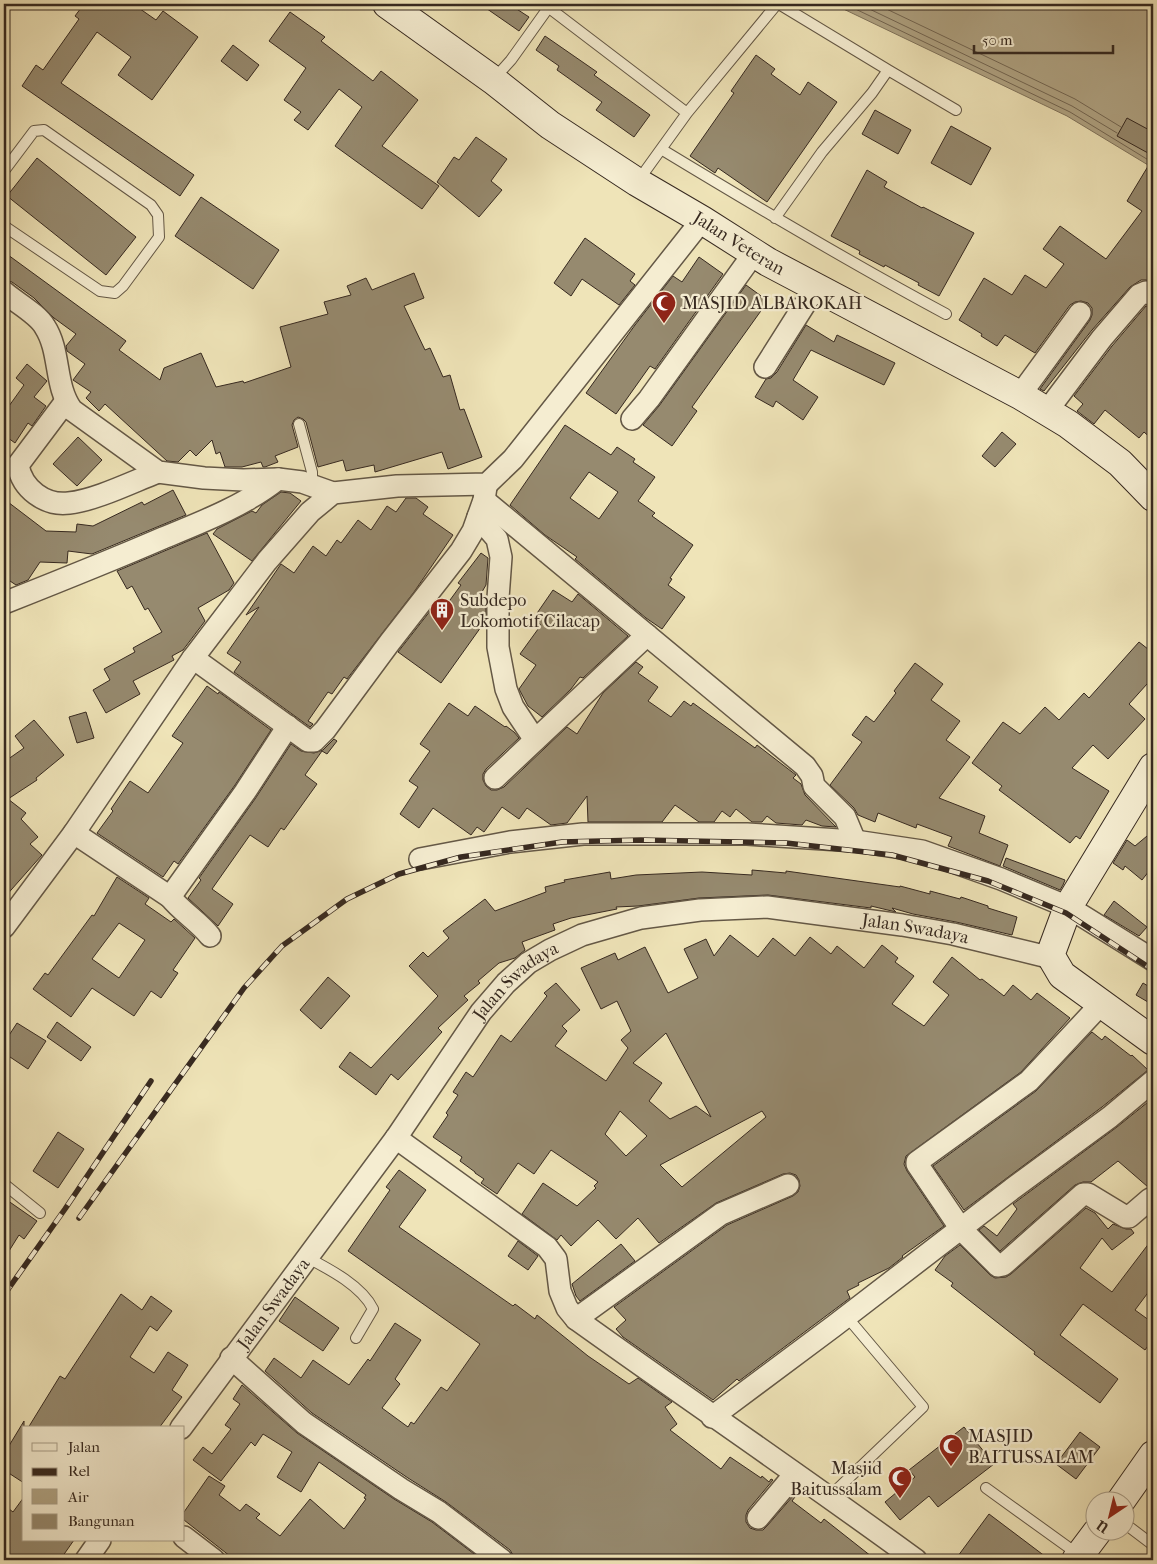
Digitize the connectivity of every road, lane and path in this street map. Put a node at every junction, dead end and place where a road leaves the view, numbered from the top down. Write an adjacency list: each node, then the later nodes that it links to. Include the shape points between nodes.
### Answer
1 (386, 4): 5 (main road, Jalan Veteran)
2 (778, 4): 4 (lane); 7 (lane)
3 (548, 5): 5 (lane); 7 (lane)
4 (888, 70): 6 (lane); 12 (lane, via 822,152)
5 (494, 80): 11 (main road, Jalan Veteran, via 550,125)
6 (956, 110)
7 (686, 113): 8 (lane)
8 (661, 149): 11 (lane); 12 (lane)
9 (7, 159): 10 (lane); 14 (lane, via 34,131 44,130 151,205 158,215 159,237 115,293 100,291)
10 (4, 171)
11 (637, 182): 13 (main road, Jalan Veteran)
12 (775, 218): 20 (lane)
13 (702, 220): 15 (main road, Jalan Veteran); 32 (street)
14 (4, 226)
15 (754, 253): 16 (main road, Jalan Veteran); 25 (street)
16 (815, 288): 21 (street); 22 (main road, Jalan Veteran)
17 (4, 292): 23 (street, via 45,327 55,352)
18 (1153, 295): 24 (street, via 1146,292 1139,295)
19 (1080, 313): 22 (street)
20 (946, 314)
21 (765, 367)
22 (1020, 395): 24 (main road, Jalan Veteran)
23 (66, 401): 27 (street, via 72,410); 27 (street, via 18,465 20,476 29,489 42,498 68,504)
24 (1047, 411): 31 (main road, Jalan Veteran, via 1120,463)
25 (632, 419)
26 (298, 424): 29 (lane, via 312,472)
27 (158, 472): 28 (street, via 214,479)
28 (278, 480): 29 (street); 33 (street, via 258,495 179,531)
29 (312, 486): 30 (street)
30 (333, 494): 32 (street, via 397,486); 35 (street, via 291,532)
31 (1153, 497)
32 (483, 500): 34 (street); 36 (street, via 473,531 461,551 325,730 314,741); 37 (street, via 501,557 498,647 506,689 513,707)
33 (4, 603)
34 (647, 635): 37 (street); 41 (street, via 805,766 814,786 845,817)
35 (193, 658): 36 (street); 40 (street)
36 (288, 726): 43 (street)
37 (535, 740): 39 (street)
38 (1153, 767): 44 (main road)
39 (495, 778)
40 (74, 833): 43 (street); 45 (street)
41 (855, 840): 42 (street, via 747,834 583,834 510,842); 44 (street, via 922,851)
42 (420, 859)
43 (170, 897): 46 (street)
44 (1068, 906): 47 (main road); 48 (street)
45 (4, 927)
46 (210, 936)
47 (1052, 958): 49 (main road, via 1062,975); 52 (street, Jalan Swadaya, via 953,934 767,906 641,918 582,935 528,963 481,1012)
48 (1153, 960)
49 (1102, 1003): 50 (main road); 57 (street, via 1029,1081 917,1162)
50 (1153, 1041)
51 (1153, 1081): 57 (street)
52 (396, 1138): 58 (street, Jalan Swadaya); 60 (street, via 547,1248 556,1259 560,1291)
53 (4, 1184): 56 (lane)
54 (788, 1184): 60 (street, via 721,1214)
55 (1153, 1199): 57 (street, via 1126,1217 1083,1194 1000,1266)
56 (40, 1213)
57 (961, 1229): 59 (street)
58 (308, 1258): 61 (lane, via 369,1300 373,1309); 62 (street, Jalan Swadaya)
59 (847, 1317): 63 (street); 69 (lane, via 923,1407)
60 (576, 1319): 63 (street)
61 (356, 1338)
62 (231, 1358): 64 (street, Jalan Swadaya); 79 (street, via 304,1423 439,1512)
63 (712, 1416): 66 (street)
64 (182, 1426)
65 (1153, 1455): 68 (main road)
66 (795, 1474): 69 (street); 70 (street)
67 (986, 1488): 76 (lane)
68 (1127, 1492)
69 (829, 1497): 80 (street)
70 (758, 1518)
71 (1134, 1531): 75 (lane)
72 (185, 1539): 78 (street)
73 (99, 1542): 77 (street)
74 (1091, 1542): 76 (main road)
75 (1153, 1545)
76 (1080, 1559)
77 (86, 1560)
78 (214, 1560)
79 (502, 1560)
80 (916, 1560)

